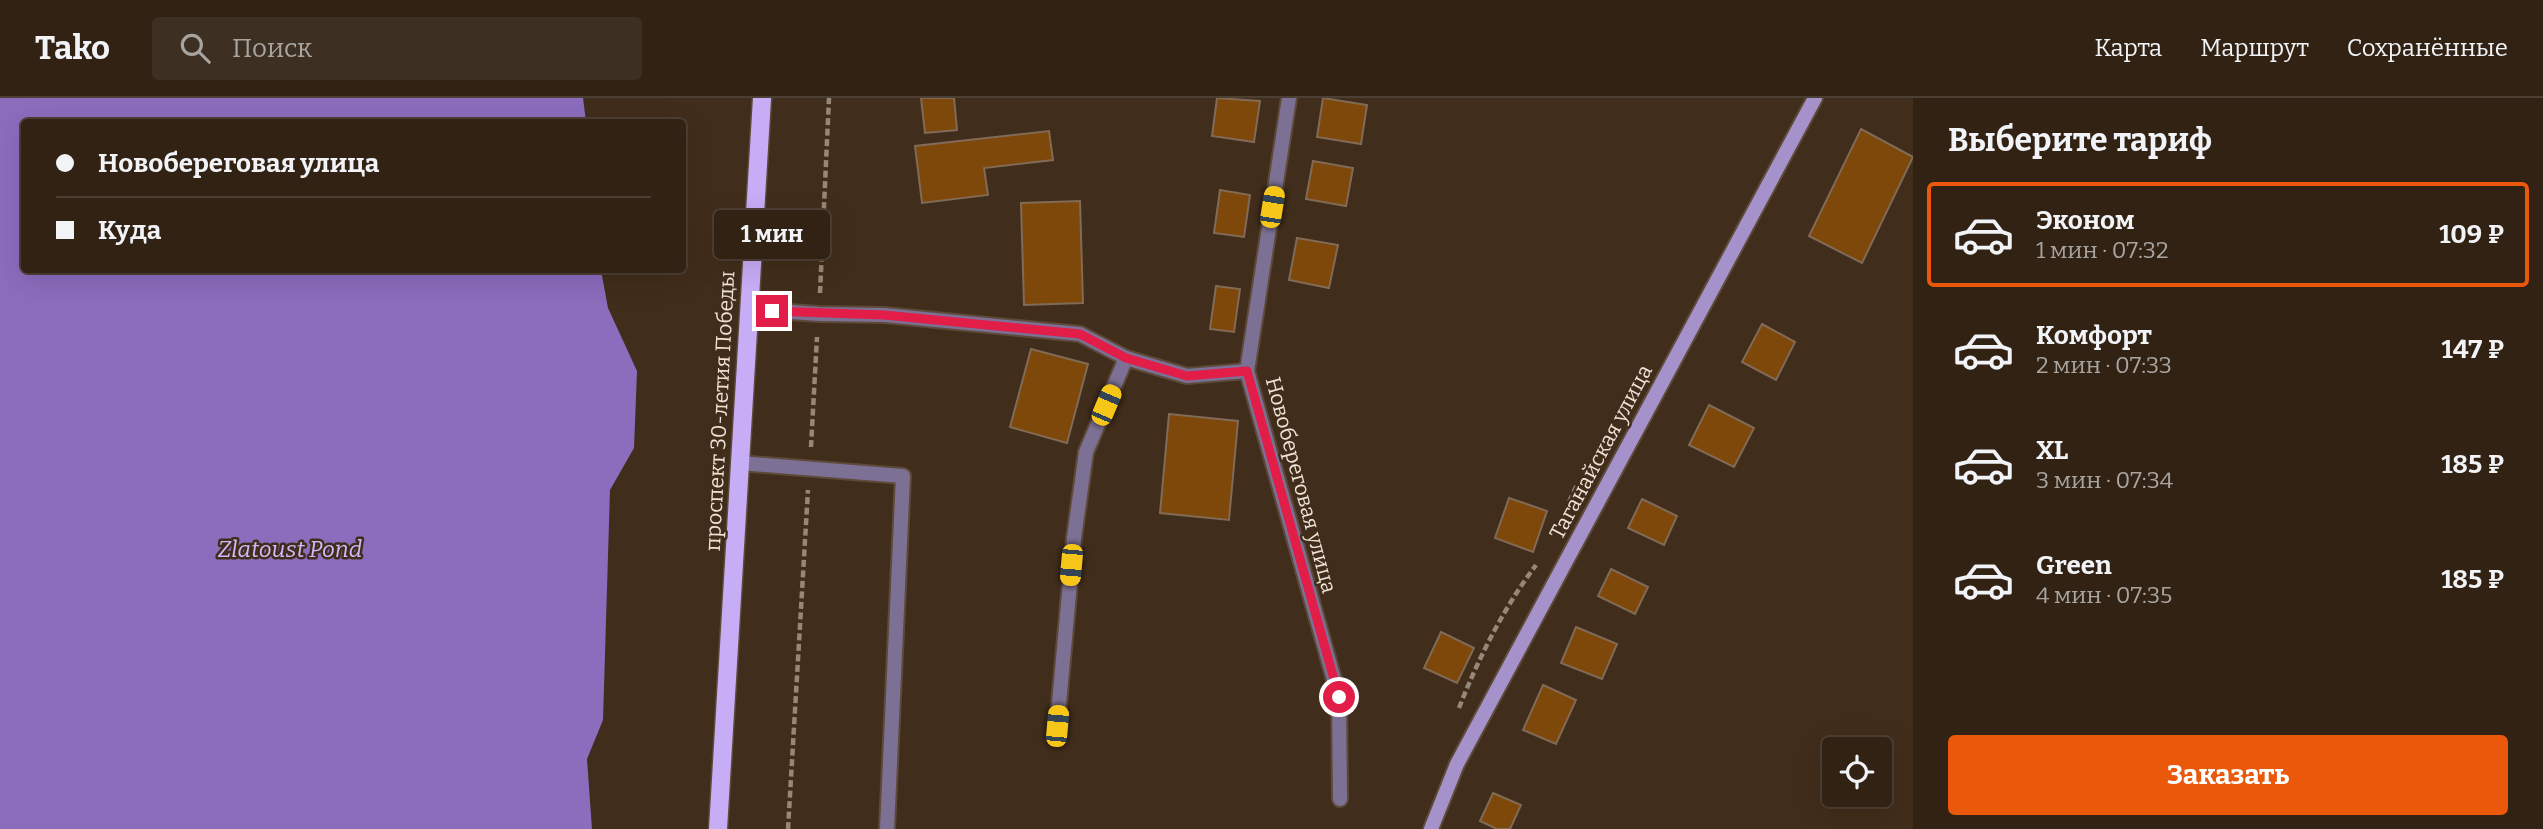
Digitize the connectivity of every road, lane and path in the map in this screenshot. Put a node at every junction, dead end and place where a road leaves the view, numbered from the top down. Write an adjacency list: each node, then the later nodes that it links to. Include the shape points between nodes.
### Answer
1 (762, 98): 4 (main road, проспект 30-летия Победы)
2 (1289, 98): 6 (street, Новобереговая улица)
3 (1815, 98): 12 (main road, Таганайская улица, via 1457,764)
4 (749, 309): 5 (street, via 884,315 1080,334); 7 (main road, проспект 30-летия Победы)
5 (1126, 358): 6 (street, via 1187,376); 8 (street, via 1086,452)
6 (1247, 371): 9 (street, Новобереговая улица, via 1339,697)
7 (739, 463): 10 (main road, проспект 30-летия Победы); 11 (street, via 903,476)
8 (1057, 726)
9 (1340, 799)
10 (718, 829)
11 (887, 829)
12 (1431, 829)

